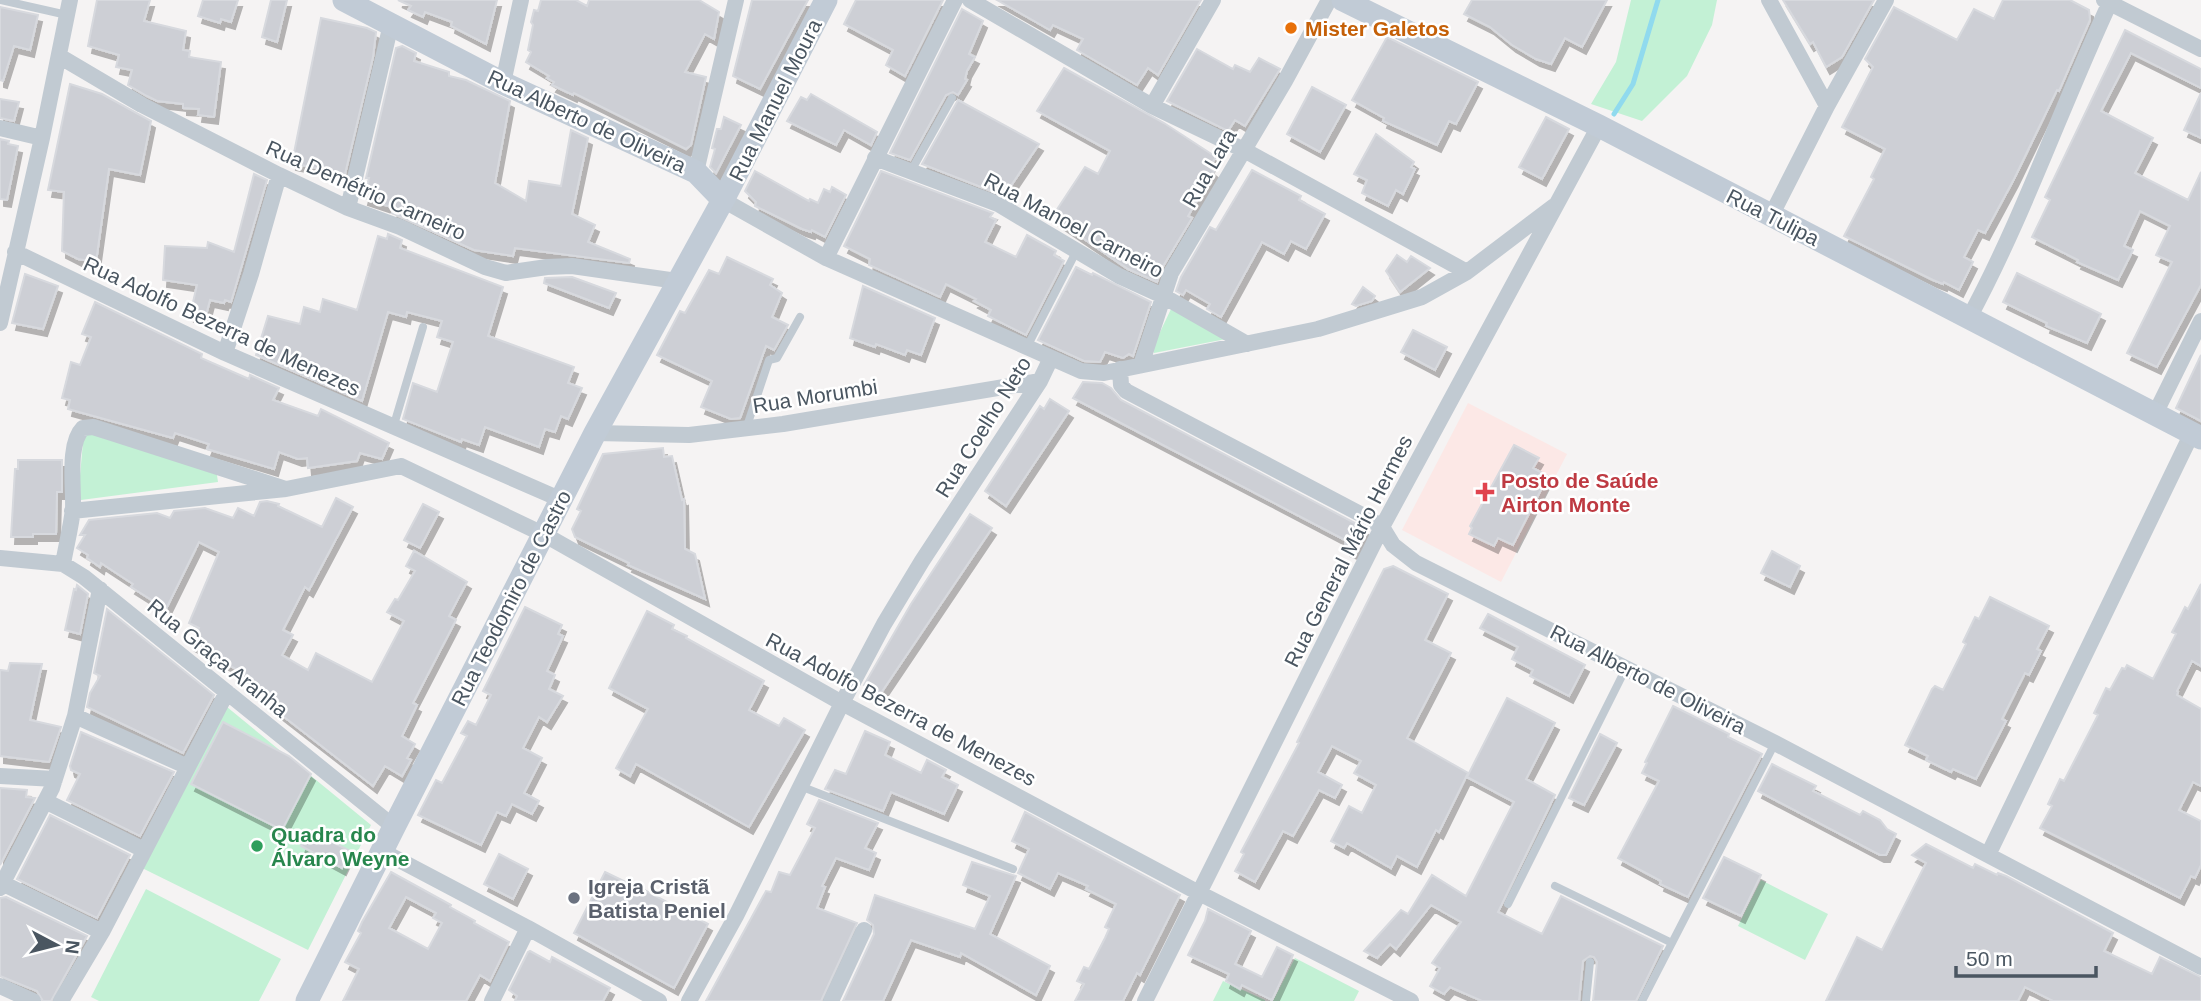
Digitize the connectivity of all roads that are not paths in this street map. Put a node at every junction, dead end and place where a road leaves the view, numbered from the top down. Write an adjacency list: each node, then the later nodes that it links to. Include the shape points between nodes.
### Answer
1 (1, 0): 14 (lane)
2 (344, 0): 15 (street, Rua Alberto de Oliveira)
3 (521, 0): 18 (street)
4 (736, 0): 27 (street)
5 (826, 0): 30 (street, Rua Manuel Moura)
6 (955, 0): 26 (street)
7 (970, 0): 20 (street)
8 (1213, 0): 20 (street)
9 (1329, 0): 25 (street, Rua Lara)
10 (1343, 0): 22 (street, Rua Tulipa)
11 (1769, 0): 21 (street)
12 (1886, 0): 21 (street)
13 (2109, 1): 16 (street); 41 (street, via 1998,264)
14 (69, 7): 17 (street)
15 (391, 24): 18 (street, Rua Alberto de Oliveira); 32 (street)
16 (2201, 49)
17 (59, 56): 24 (street); 29 (street, Rua Demétrio Carneiro)
18 (503, 83): 27 (street, Rua Alberto de Oliveira)
19 (952, 98): 28 (lane)
20 (1152, 106): 25 (street)
21 (1827, 106): 33 (street)
22 (1599, 126): 31 (street, Rua General Mário Hermes); 33 (street, Rua Tulipa)
23 (0, 128): 24 (street)
24 (42, 138): 35 (street)
25 (1244, 150): 37 (street); 39 (street, Rua Lara, via 1171,274)
26 (875, 158): 28 (street, Rua Manoel Carneiro); 36 (street)
27 (696, 172): 30 (street, Rua Alberto de Oliveira)
28 (911, 172): 34 (street, Rua Manoel Carneiro, via 998,204)
29 (278, 175): 32 (street, Rua Demétrio Carneiro); 47 (street)
30 (723, 200): 36 (street, Rua Alberto de Oliveira); 38 (street, Rua Teodomiro de Castro)
31 (1559, 202): 37 (street, Rua Coelho Neto); 62 (street, Rua General Mário Hermes)
32 (348, 208): 38 (street, Rua Demétrio Carneiro, via 506,274 572,267)
33 (1771, 216): 41 (street, Rua Tulipa)
34 (1077, 250): 39 (street, Rua Manoel Carneiro); 46 (lane)
35 (15, 252): 43 (street); 47 (street, Rua Adolfo Bezerra de Menezes)
36 (826, 258): 46 (street, Rua Alberto de Oliveira)
37 (1467, 272): 45 (street, Rua Coelho Neto, via 1422,297 1318,329)
38 (677, 281): 55 (street, Rua Teodomiro de Castro)
39 (1163, 296): 45 (street, Rua Manoel Carneiro); 49 (street, Rua Lara)
40 (800, 317): 54 (lane, via 777,358 769,360)
41 (1969, 318): 52 (street, Rua Tulipa)
42 (2201, 321): 52 (street)
43 (0, 323)
44 (423, 327): 53 (lane)
45 (1247, 344): 49 (street, Rua Coelho Neto)
46 (1027, 347): 48 (street, Rua Alberto de Oliveira)
47 (225, 353): 53 (street, Rua Adolfo Bezerra de Menezes)
48 (1051, 358): 50 (street, Rua Coelho Neto, via 1081,371); 51 (street, Rua Coelho Neto)
49 (1141, 365): 50 (street, Rua Coelho Neto)
50 (1120, 369): 62 (street, Rua Alberto de Oliveira, via 1126,391)
51 (1040, 380): 54 (street, Rua Morumbi); 69 (street, Rua Coelho Neto, via 922,561)
52 (2155, 414): 56 (street, Rua Tulipa)
53 (393, 428): 57 (street, Rua Adolfo Bezerra de Menezes)
54 (746, 429): 55 (street, Rua Morumbi, via 689,435)
55 (595, 433): 60 (street, Rua Teodomiro de Castro)
56 (2196, 436): 80 (street)
57 (413, 437): 58 (street); 60 (street, Rua Adolfo Bezerra de Menezes)
58 (401, 466): 59 (street); 63 (street, Rua Adolfo Bezerra de Menezes)
59 (286, 489): 61 (street); 61 (street, via 93,427 83,428 74,446)
60 (562, 500): 63 (street, Rua Teodomiro de Castro)
61 (72, 511): 65 (street)
62 (1382, 527): 67 (street, Rua Alberto de Oliveira, via 1393,545 1416,563); 84 (street, Rua General Mário Hermes)
63 (545, 535): 69 (street, Rua Adolfo Bezerra de Menezes); 77 (street, Rua Teodomiro de Castro)
64 (0, 558): 65 (street, Rua Graça Aranha)
65 (63, 564): 66 (street, Rua Graça Aranha)
66 (100, 589): 68 (street, Rua Graça Aranha); 70 (street)
67 (1626, 668): 71 (street, Rua Alberto de Oliveira); 85 (lane)
68 (227, 692): 72 (street); 77 (street, Rua Graça Aranha)
69 (842, 703): 75 (street, Rua Coelho Neto); 84 (street, Rua Adolfo Bezerra de Menezes)
70 (75, 716): 72 (street); 74 (street)
71 (1776, 743): 80 (street, Rua Alberto de Oliveira); 89 (lane)
72 (188, 767): 78 (street)
73 (0, 776): 74 (street)
74 (55, 779): 76 (street)
75 (800, 786): 81 (lane); 98 (street, Rua Coelho Neto)
76 (45, 801): 78 (street); 82 (street)
77 (394, 827): 79 (street, Rua Teodomiro de Castro)
78 (144, 850): 88 (street)
79 (382, 851): 86 (street); 95 (street, Rua Teodomiro de Castro)
80 (1987, 855): 91 (street, Rua Alberto de Oliveira)
81 (1013, 869)
82 (1, 886): 88 (street)
83 (1555, 886): 89 (lane)
84 (1199, 893): 100 (street, Rua General Mário Hermes); 101 (street, Rua Adolfo Bezerra de Menezes)
85 (1508, 904)
86 (528, 928): 96 (street); 97 (street)
87 (864, 930): 99 (street)
88 (102, 932): 94 (street)
89 (1672, 943): 103 (lane)
90 (1590, 962): 102 (lane)
91 (2201, 967)
92 (0, 986): 93 (street)
93 (33, 1001)
94 (61, 1001)
95 (307, 1001)
96 (492, 1001)
97 (659, 1001)
98 (688, 1001)
99 (831, 1001)
100 (1145, 1001)
101 (1411, 1001)
102 (1586, 1001)
103 (1642, 1001)

